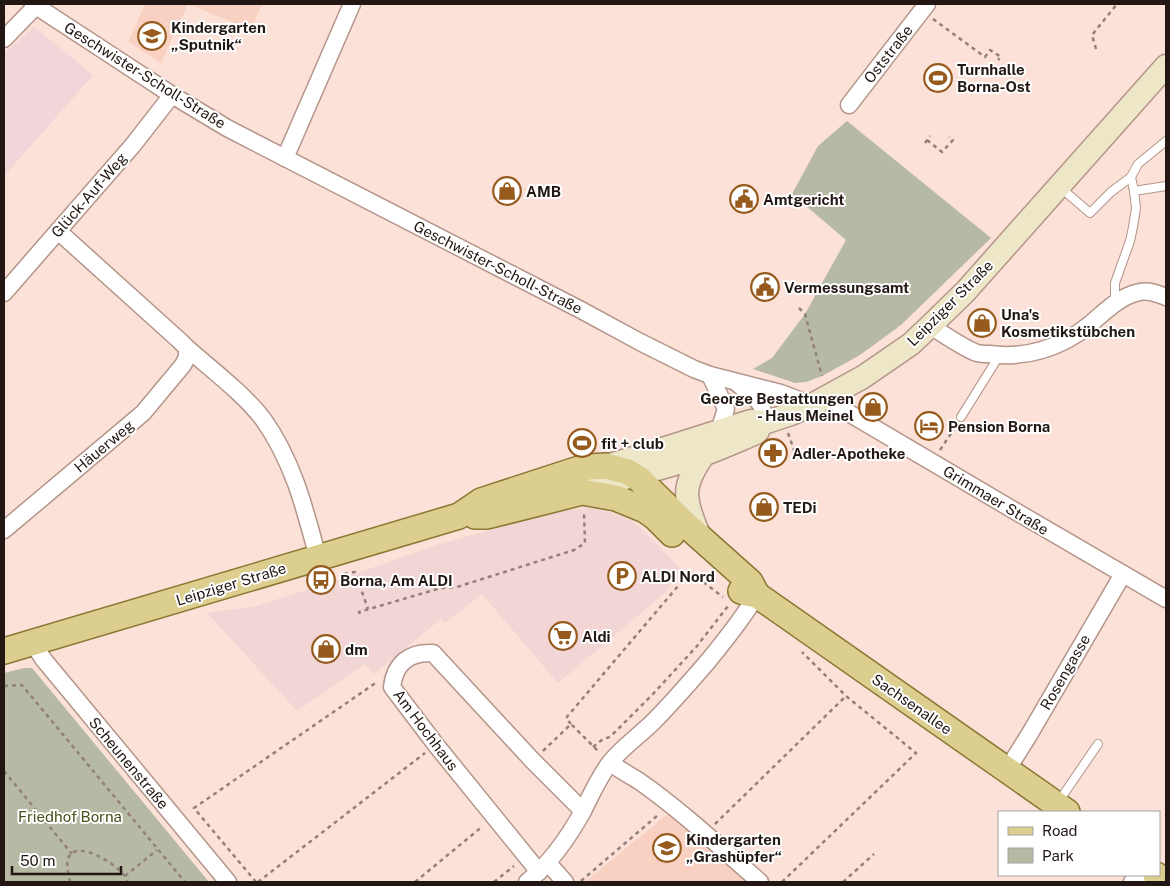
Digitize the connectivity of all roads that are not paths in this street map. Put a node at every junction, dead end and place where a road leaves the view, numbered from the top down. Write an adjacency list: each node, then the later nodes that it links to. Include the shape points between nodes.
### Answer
1 (352, 4): 9 (street)
2 (34, 5): 4 (street); 6 (street, Geschwister-Scholl-Straße)
3 (924, 7): 7 (street, Oststraße)
4 (4, 39)
5 (1166, 66): 11 (street, Leipziger Straße)
6 (172, 95): 9 (street, Geschwister-Scholl-Straße); 14 (street, Glück-Auf-Weg)
7 (849, 105)
8 (1166, 141): 10 (lane, via 1138,164)
9 (285, 158): 21 (street, Geschwister-Scholl-Straße)
10 (1131, 177): 11 (lane, via 1090,213); 13 (lane)
11 (1059, 186): 18 (street, Leipziger Straße, via 965,292)
12 (1166, 186): 13 (lane)
13 (1134, 191): 17 (lane, via 1134,227 1115,282)
14 (58, 231): 15 (street, Glück-Auf-Weg); 19 (street)
15 (4, 293)
16 (1166, 297): 17 (street, via 1142,291)
17 (1115, 303): 20 (street, via 1088,326 1059,344 1041,351)
18 (930, 326): 20 (street, via 977,353); 23 (street, Leipziger Straße, via 911,344 863,377)
19 (187, 348): 34 (street, Häuerweg, via 183,365 143,413); 36 (street, via 263,419 291,469)
20 (1000, 356): 25 (lane)
21 (710, 375): 22 (street, Geschwister-Scholl-Straße); 27 (street, via 726,409)
22 (736, 382): 24 (street, Geschwister-Scholl-Straße, via 781,393); 26 (street, Geschwister-Scholl-Straße, via 760,403)
23 (827, 385): 24 (street, Leipziger Straße); 37 (street, Grimmaer Straße, via 842,409)
24 (812, 405): 26 (street, Leipziger Straße)
25 (961, 417)
26 (767, 422): 27 (street, Leipziger Straße, via 751,421); 28 (street, Leipziger Straße, via 756,434)
27 (719, 431): 30 (street, Leipziger Straße)
28 (705, 453): 30 (street, Leipziger Straße); 35 (street, via 692,472 686,495)
29 (606, 466): 30 (main road, Sachsenallee, via 628,472); 32 (main road, Leipziger Straße, via 576,470 481,501)
30 (641, 471): 31 (street, Leipziger Straße); 33 (street, via 642,494); 35 (main road, Sachsenallee)
31 (583, 500): 32 (main road, Leipziger Straße, via 487,516); 33 (main road, Sachsenallee, via 616,498)
32 (458, 516): 36 (main road, Leipziger Straße)
33 (656, 517): 38 (main road, Sachsenallee, via 688,550 731,584)
34 (4, 530)
35 (700, 538): 38 (main road, Sachsenallee, via 750,582)
36 (318, 558): 40 (main road, Leipziger Straße)
37 (1123, 574): 39 (street, Grimmaer Straße); 44 (street, Rosengasse)
38 (757, 595): 43 (street, via 738,624 681,694); 44 (main road, Sachsenallee)
39 (1166, 599)
40 (32, 642): 41 (main road, Leipziger Straße); 48 (street, Scheunenstraße)
41 (4, 651)
42 (1098, 744): 45 (lane)
43 (610, 763): 46 (street); 50 (street, via 670,804)
44 (1007, 770): 45 (main road, Sachsenallee)
45 (1062, 808)
46 (583, 811): 47 (street, via 563,844); 47 (street, Am Hochhaus, via 433,653 413,655 398,668 392,687)
47 (538, 872): 49 (street, Am Hochhaus)
48 (228, 882)
49 (565, 882)
50 (760, 882)

